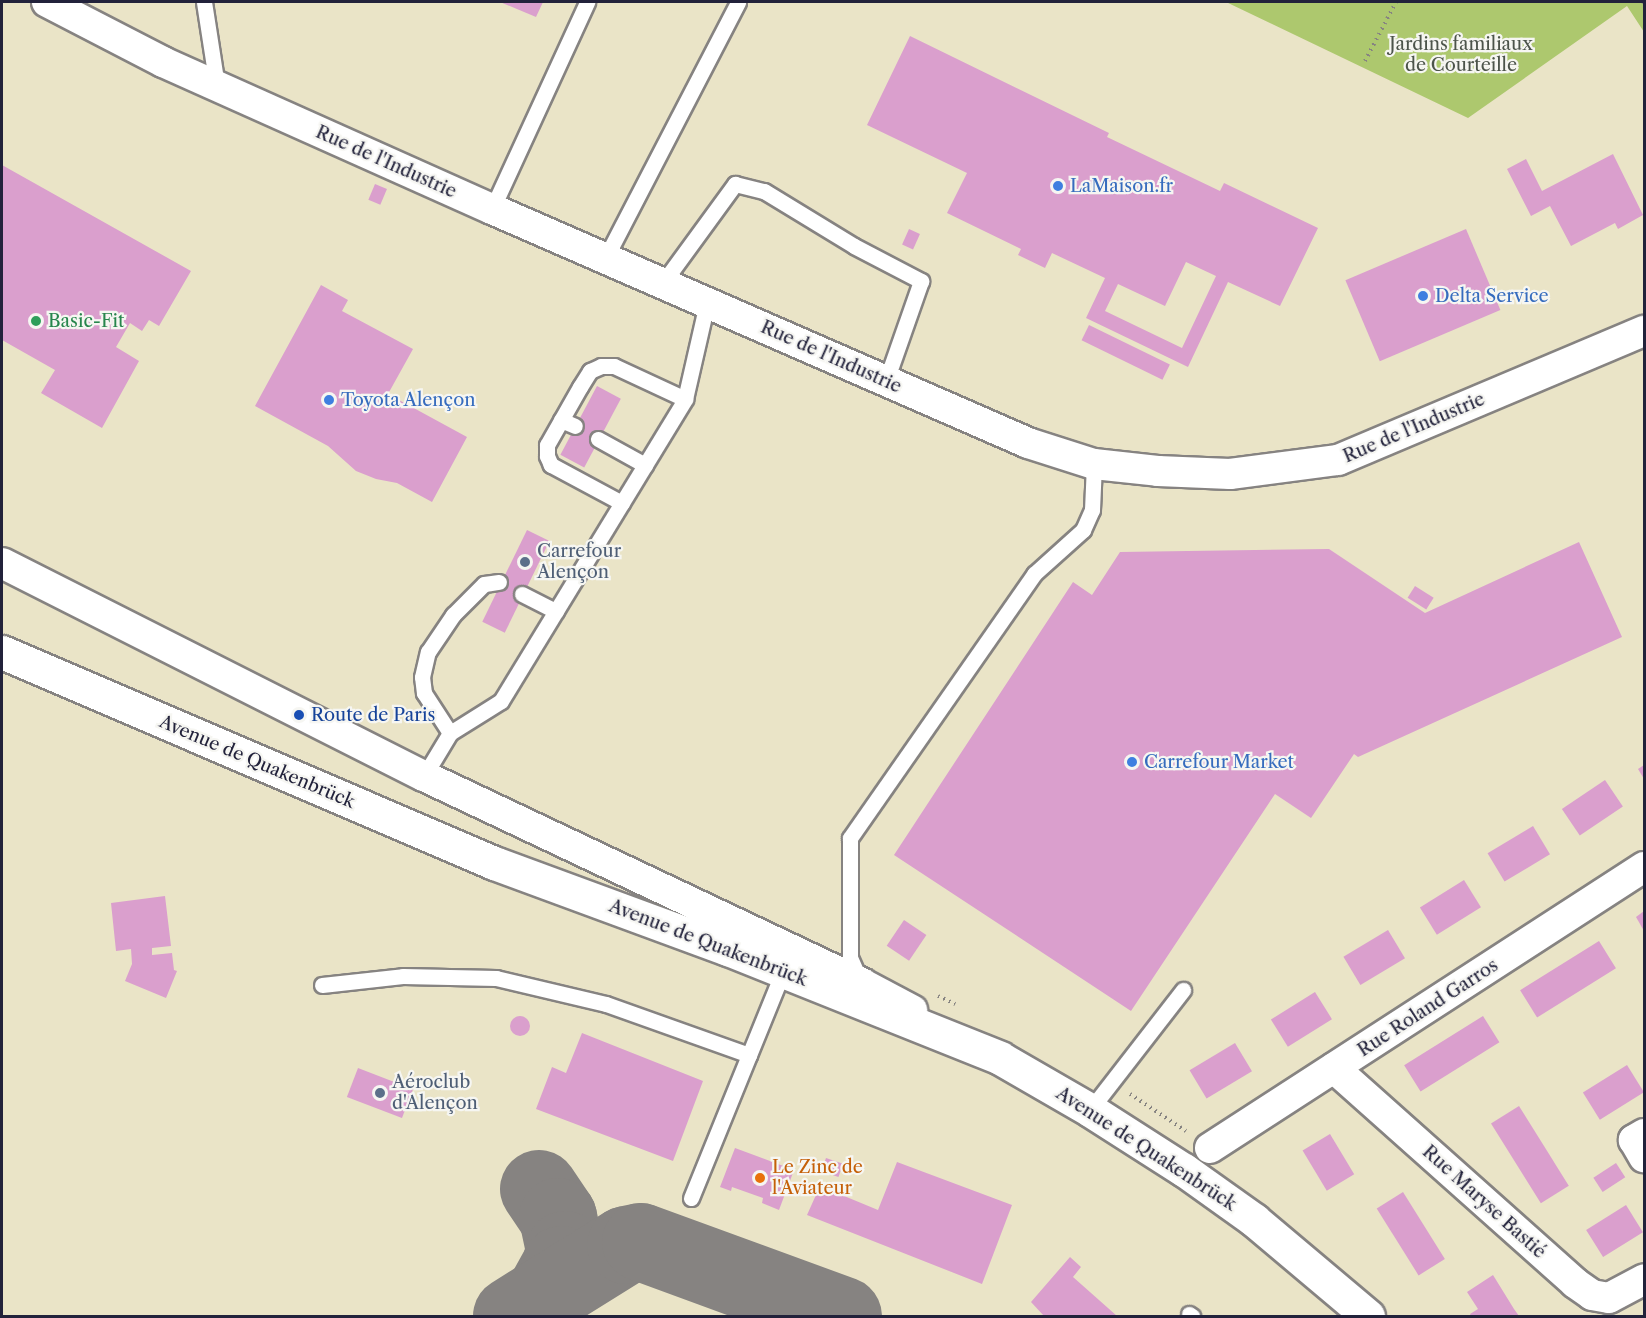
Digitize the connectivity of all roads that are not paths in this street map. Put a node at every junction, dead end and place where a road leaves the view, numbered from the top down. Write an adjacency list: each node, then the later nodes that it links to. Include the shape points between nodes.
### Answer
1 (47, 2): 5 (street, Rue de l'Industrie)
2 (204, 2): 5 (lane)
3 (587, 2): 6 (lane)
4 (738, 2): 7 (lane)
5 (217, 86): 6 (street, Rue de l'Industrie)
6 (492, 209): 7 (street, Rue de l'Industrie)
7 (605, 259): 8 (street, Rue de l'Industrie)
8 (662, 284): 9 (street, Rue de l'Industrie); 11 (lane, via 735,184 764,191 921,281)
9 (707, 303): 11 (street, Rue de l'Industrie); 12 (lane)
10 (1644, 331): 14 (street, Rue de l'Industrie, via 1338,460 1230,474)
11 (886, 381): 14 (street, Rue de l'Industrie, via 1028,443)
12 (685, 399): 15 (lane); 16 (lane, via 614,366 590,371 568,423 547,445 547,456 551,465)
13 (598, 439): 15 (lane)
14 (1094, 464): 26 (lane, via 1092,510 1083,530 1034,574 850,838 850,958)
15 (645, 465): 16 (lane)
16 (622, 504): 20 (lane)
17 (2, 563): 23 (street)
18 (499, 582): 22 (lane, via 484,584 453,615 428,652 422,677 424,693)
19 (522, 594): 20 (lane)
20 (556, 611): 22 (lane, via 501,701)
21 (2, 652): 25 (main road, Avenue de Quakenbrück, via 494,863)
22 (450, 732): 23 (lane)
23 (424, 776): 26 (street)
24 (1644, 867): 31 (street, Rue Roland Garros)
25 (783, 971): 29 (lane); 30 (main road, Avenue de Quakenbrück)
26 (861, 982): 30 (street)
27 (322, 985): 29 (lane, via 403,976 496,978 606,1004)
28 (1184, 990): 32 (lane)
29 (749, 1055): 36 (lane)
30 (1000, 1058): 32 (main road, Avenue de Quakenbrück)
31 (1334, 1068): 34 (street, Rue Roland Garros); 37 (street, Rue Maryse Bastié, via 1592,1295 1609,1298)
32 (1090, 1110): 38 (main road, Avenue de Quakenbrück, via 1254,1220)
33 (1644, 1134): 35 (street, via 1634,1140)
34 (1210, 1148)
35 (1644, 1157)
36 (691, 1198)
37 (1644, 1279)
38 (1368, 1317)

